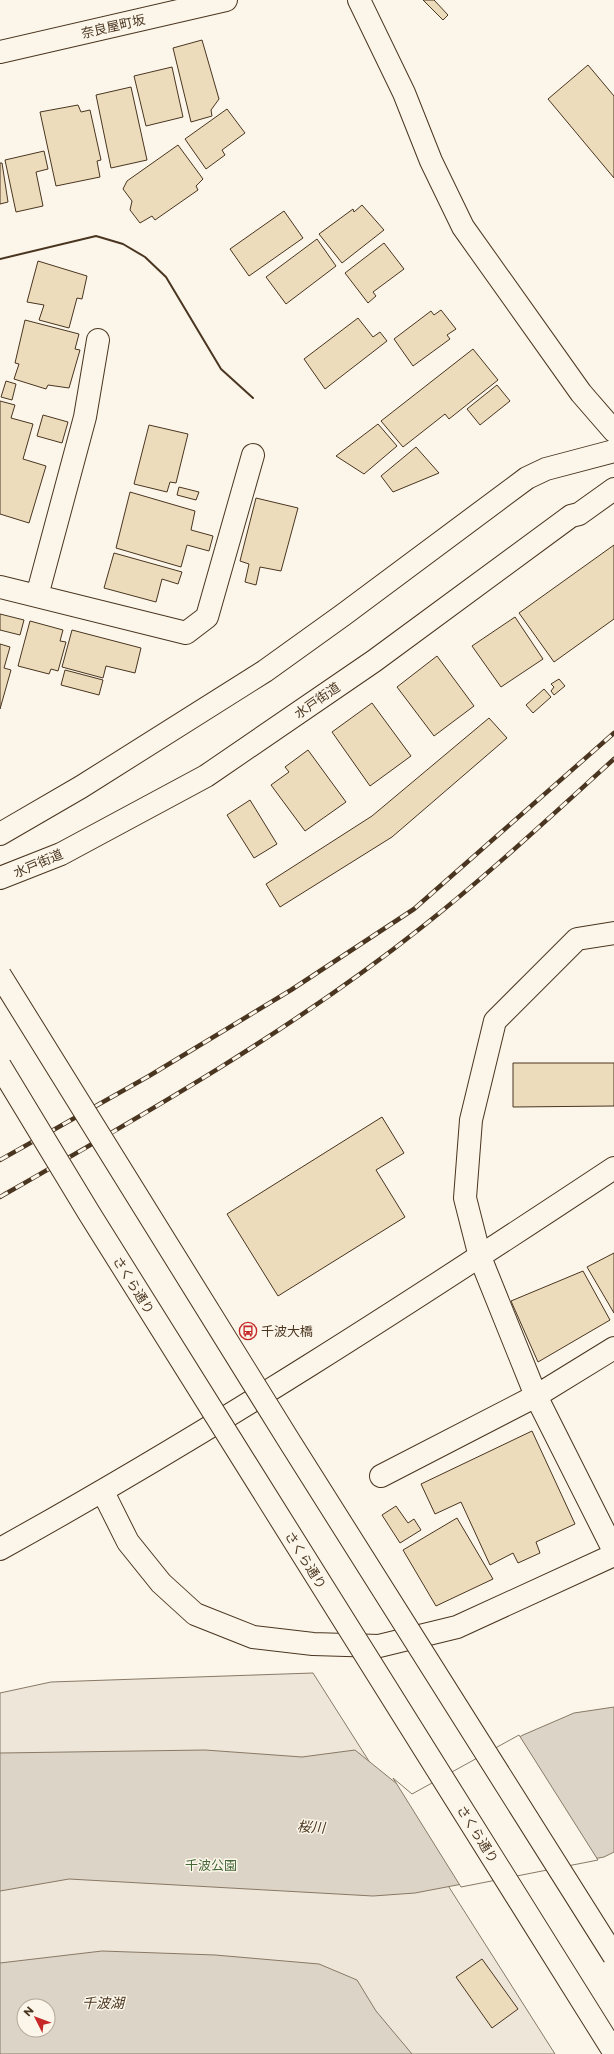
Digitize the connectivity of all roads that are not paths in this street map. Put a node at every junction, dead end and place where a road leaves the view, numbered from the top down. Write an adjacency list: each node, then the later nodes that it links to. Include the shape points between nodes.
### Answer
1 (226, 0): 3 (street, 奈良屋町坂)
2 (359, 0): 5 (street, via 404,93 431,161 463,227 581,393)
3 (0, 52)
4 (98, 340): 10 (street, via 85,417)
5 (614, 431)
6 (614, 451): 11 (street, via 546,469 527,478 265,671)
7 (253, 455): 10 (street, via 207,617 186,633)
8 (614, 489): 12 (street, 水戸街道, via 579,514 571,516 374,661 206,776 61,854)
9 (0, 587): 10 (street)
10 (37, 596)
11 (0, 834)
12 (0, 878)
13 (614, 933): 17 (street, via 577,939 495,1021 470,1120 465,1198)
14 (0, 975): 25 (street, bridge, via 288,1439)
15 (0, 1066): 26 (street, さくら通り, bridge, via 89,1213)
16 (614, 1168): 17 (street)
17 (480, 1257): 19 (street); 21 (street)
18 (614, 1348): 19 (street)
19 (536, 1396): 20 (street); 23 (street)
20 (381, 1476)
21 (103, 1492): 22 (street); 24 (street, via 128,1542 162,1583 196,1614 253,1637 313,1644 379,1646 457,1627)
22 (0, 1549)
23 (614, 1550)
24 (614, 1555)
25 (614, 1956)
26 (614, 2052)

